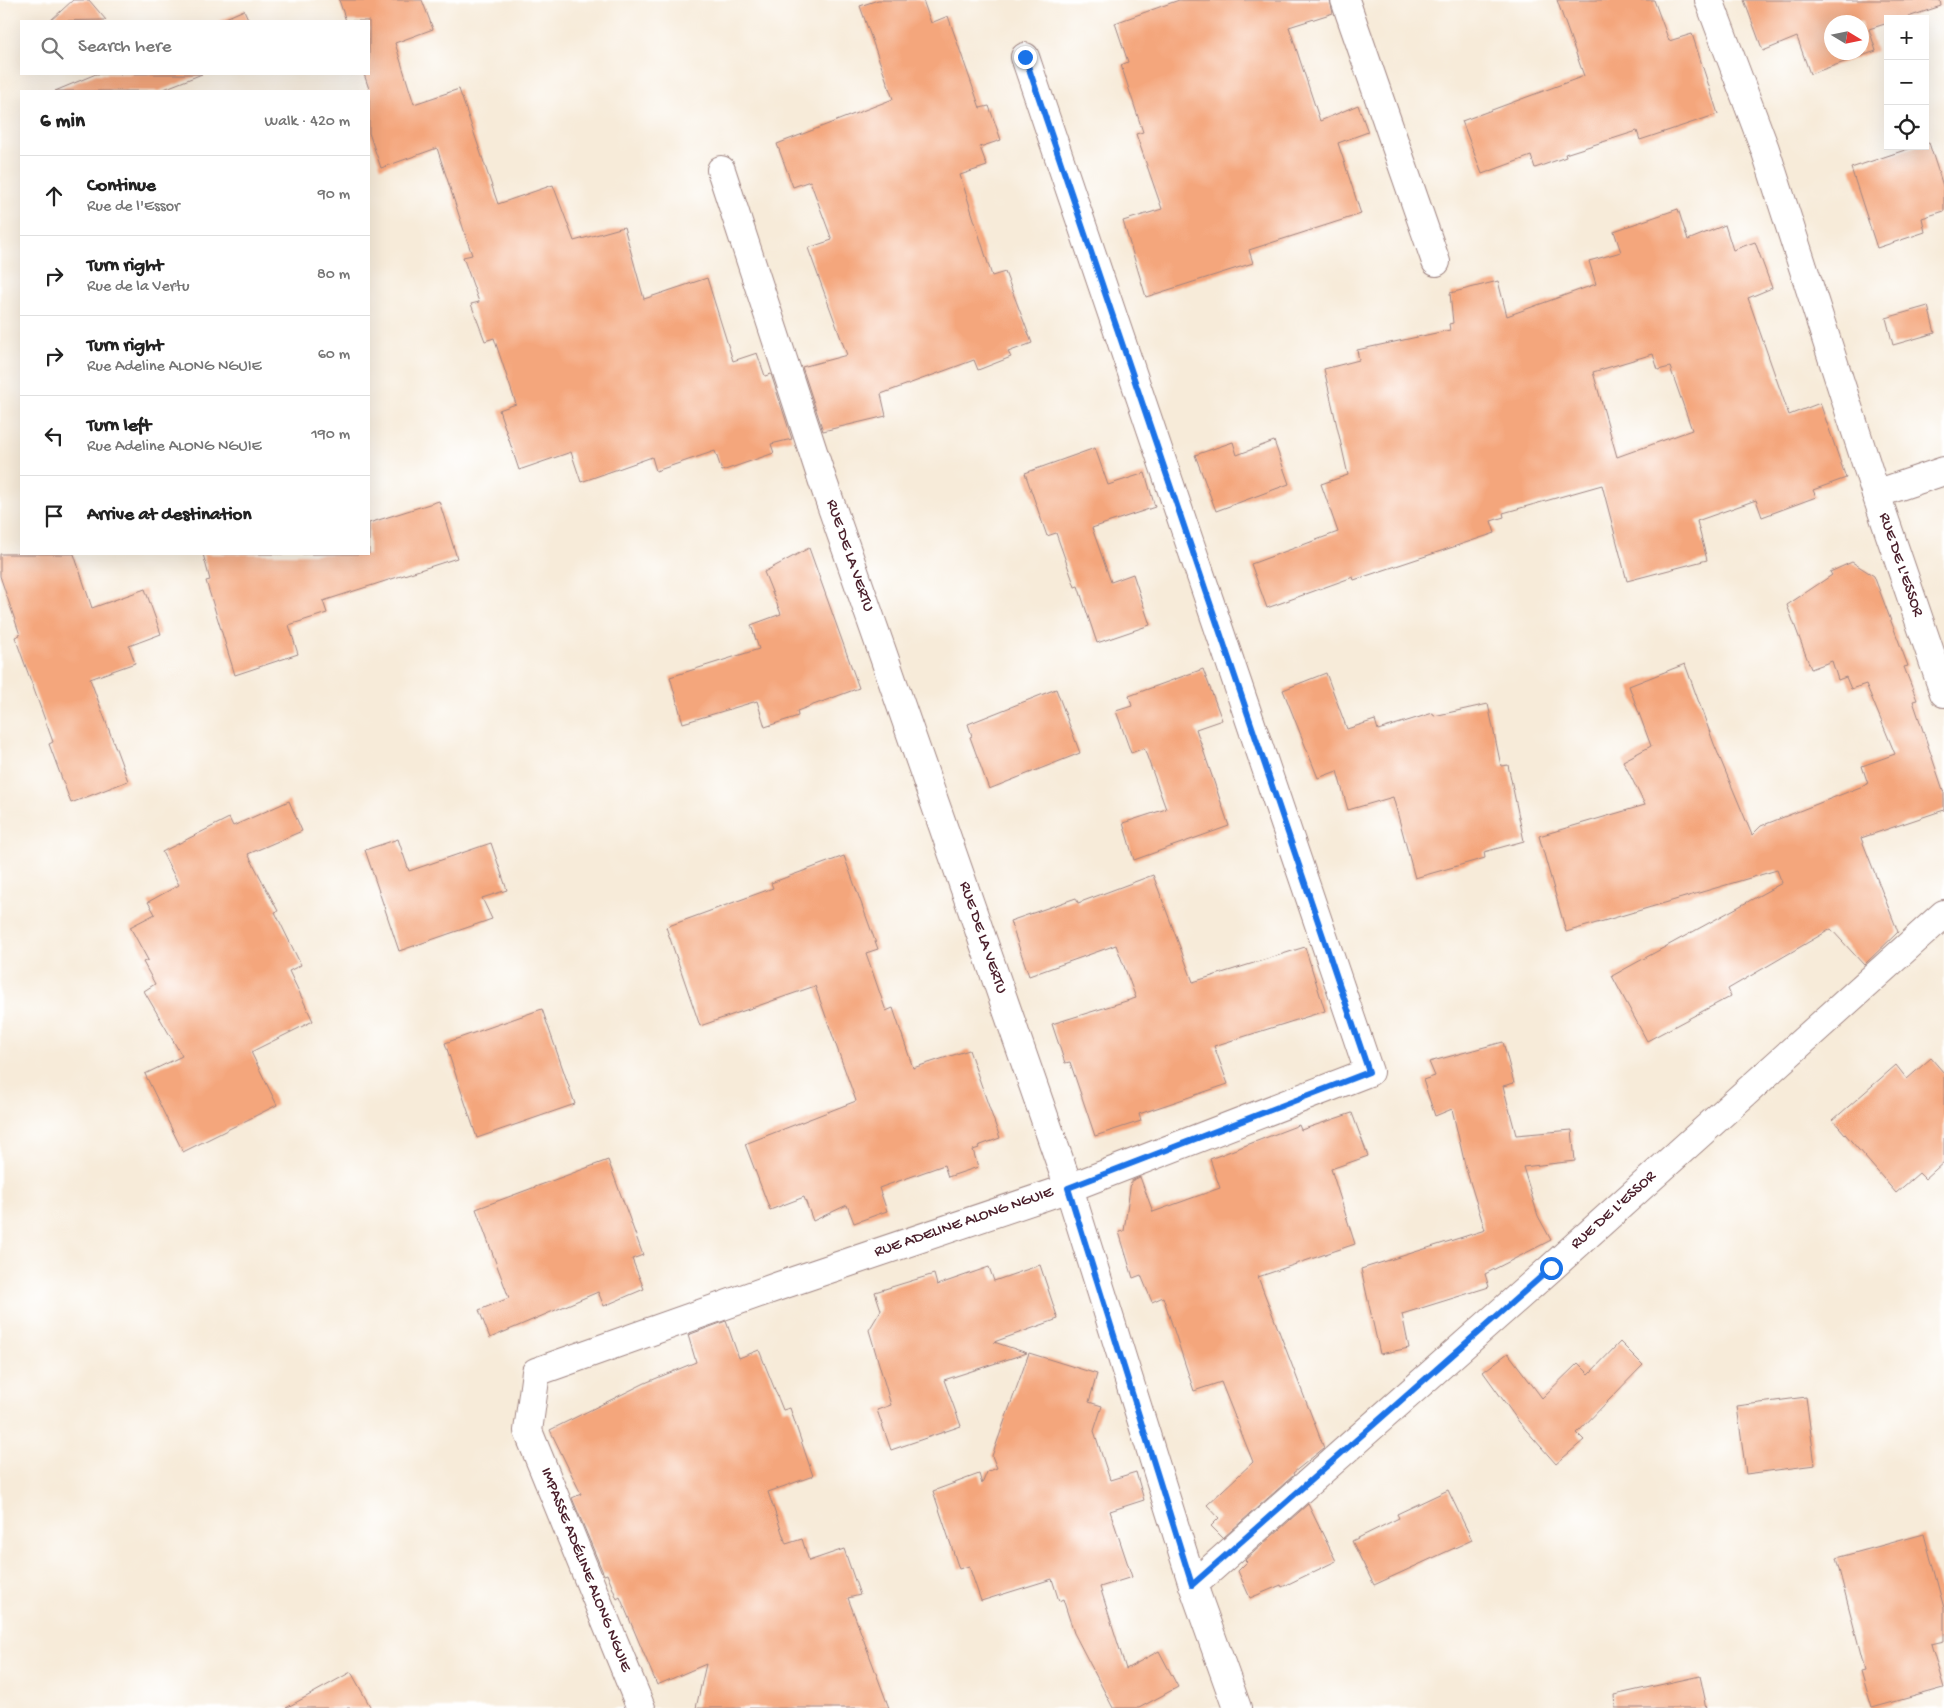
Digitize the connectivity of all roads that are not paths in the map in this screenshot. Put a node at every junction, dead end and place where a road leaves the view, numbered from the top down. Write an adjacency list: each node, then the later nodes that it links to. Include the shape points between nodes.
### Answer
1 (1345, 0): 5 (street)
2 (1709, 0): 7 (street, RUE DE L'ESSOR, via 1764,149)
3 (1025, 57): 10 (street, RUE ADELINE ALONG NGUIE, via 1369,1072)
4 (721, 170): 10 (street, RUE DE LA VERTU, via 823,482)
5 (1436, 262)
6 (1944, 471): 7 (street)
7 (1876, 494): 8 (street, RUE DE L'ESSOR)
8 (1944, 693)
9 (1944, 914): 12 (street, RUE DE L'ESSOR)
10 (1068, 1188): 11 (street, RUE ADELINE ALONG NGUIE, via 536,1372); 12 (street, RUE DE LA VERTU)
11 (528, 1431): 13 (street, IMPASSE ADÉLINE ALONG NGUIE)
12 (1192, 1585): 14 (street, RUE DE LA VERTU)
13 (642, 1708)
14 (1237, 1708)

